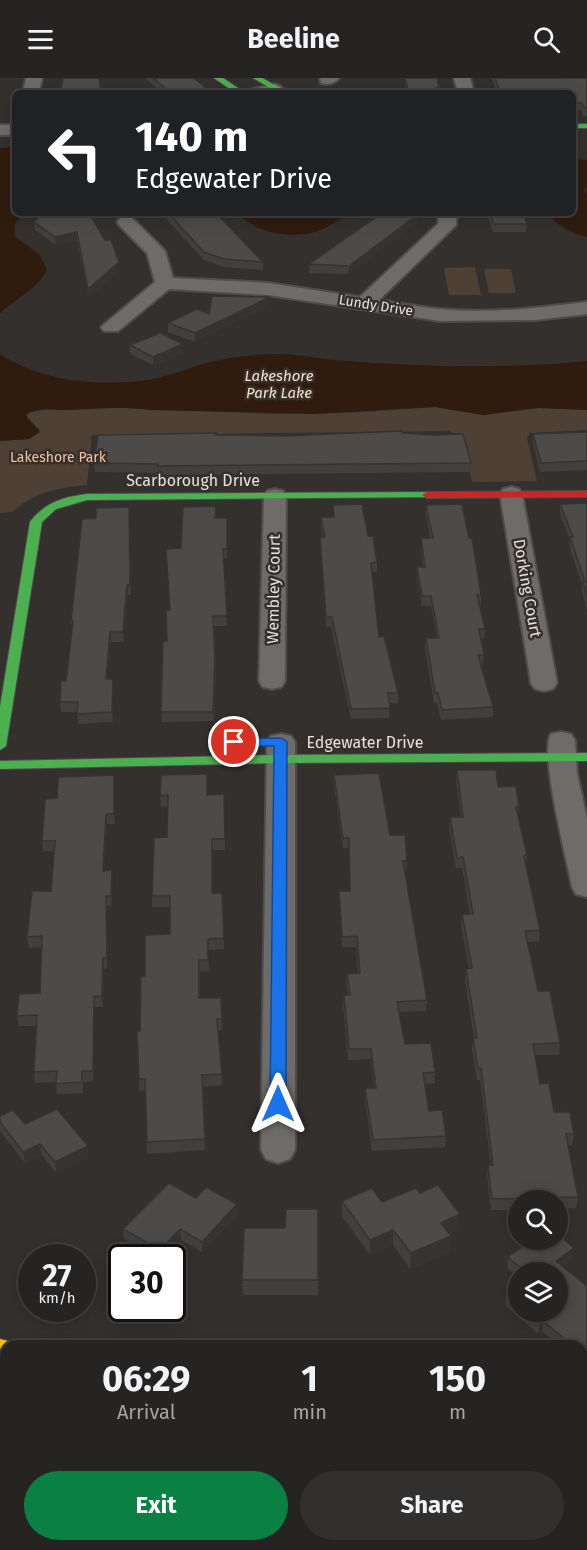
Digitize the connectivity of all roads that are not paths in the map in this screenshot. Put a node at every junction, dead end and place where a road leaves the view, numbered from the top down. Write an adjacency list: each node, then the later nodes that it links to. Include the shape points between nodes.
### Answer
1 (218, 78): 3 (main road)
2 (257, 78): 4 (main road)
3 (236, 90)
4 (278, 90)
5 (448, 216): 8 (street, via 447,225 433,240)
6 (126, 222): 7 (street, via 156,251)
7 (165, 283): 8 (street, Lundy Drive, via 268,289); 10 (street)
8 (364, 304): 9 (street, Lundy Drive, via 476,316)
9 (587, 308)
10 (111, 327)
11 (511, 494): 12 (main road, Scarborough Drive); 13 (main road, Scarborough Drive); 15 (street, Dorking Court)
12 (587, 494)
13 (275, 496): 14 (street, Wembley Court); 16 (main road, Scarborough Drive, via 87,497 49,506 39,514)
14 (272, 681)
15 (544, 682)
16 (3, 745)
17 (280, 746): 18 (main road, Edgewater Drive); 19 (main road, Edgewater Drive); 21 (street)
18 (568, 747): 20 (street, via 564,773)
19 (0, 765)
20 (587, 886)
21 (278, 1150)

